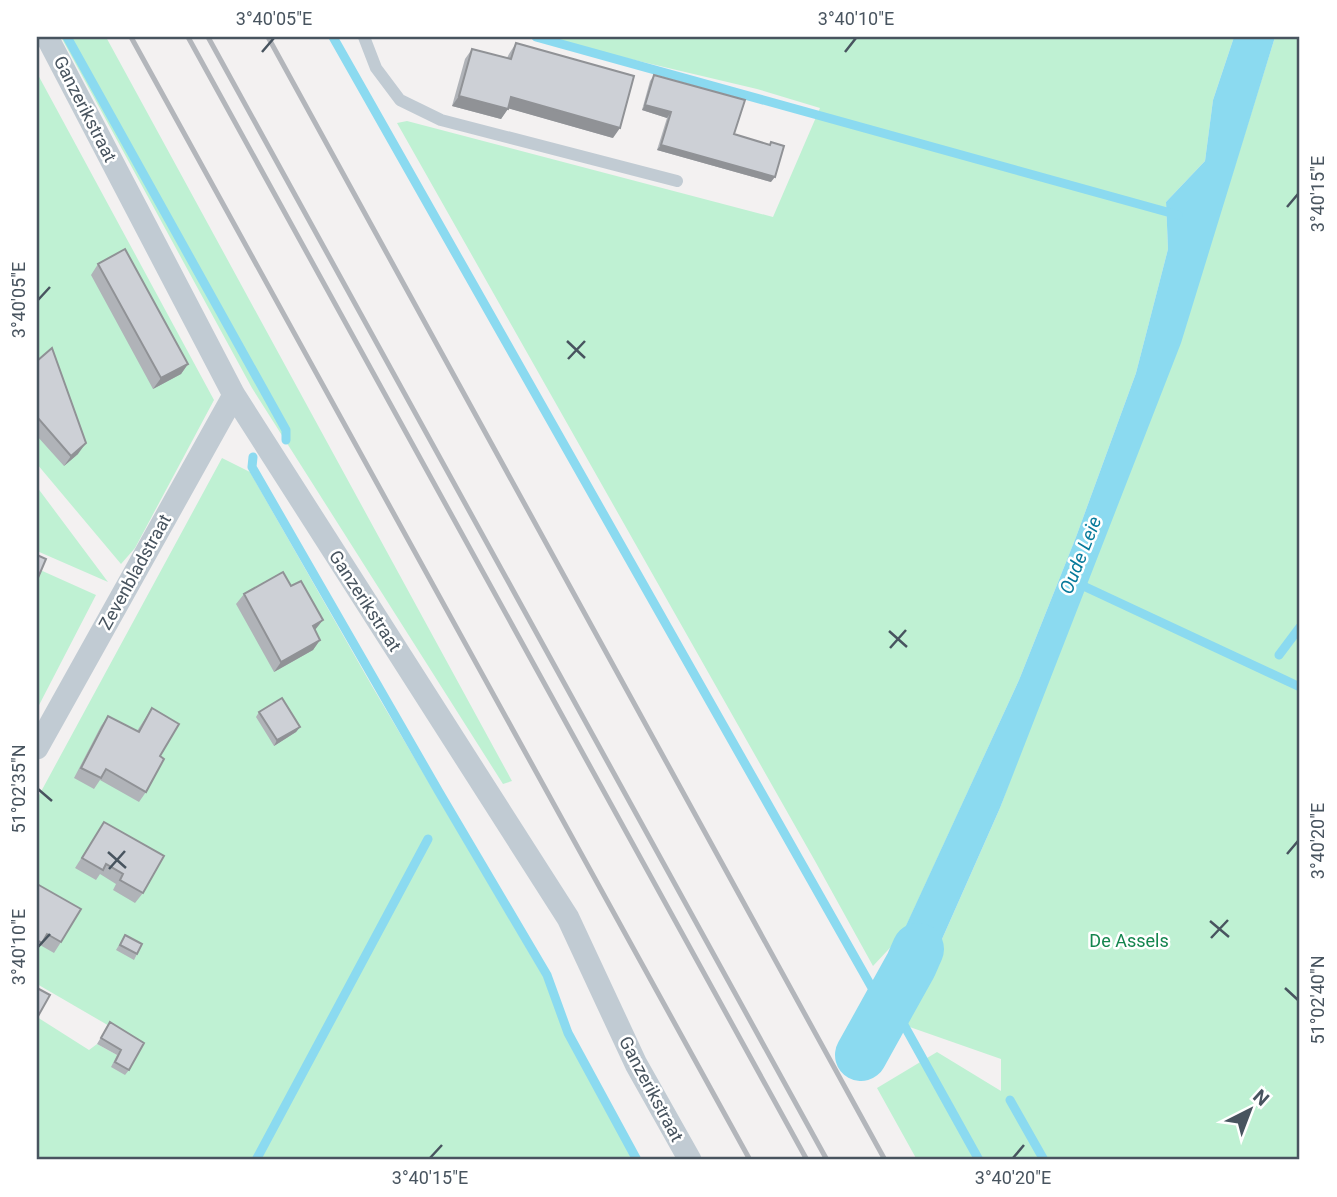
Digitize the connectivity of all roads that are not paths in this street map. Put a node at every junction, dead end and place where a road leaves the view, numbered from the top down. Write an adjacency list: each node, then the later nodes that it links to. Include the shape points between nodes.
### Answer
1 (47, 37): 4 (street, Ganzerikstraat)
2 (364, 37): 3 (lane, via 376,68 400,100 441,120)
3 (677, 181)
4 (234, 396): 5 (street, Zevenbladstraat); 6 (street, Ganzerikstraat, via 568,918 636,1064)
5 (37, 748)
6 (690, 1160)

